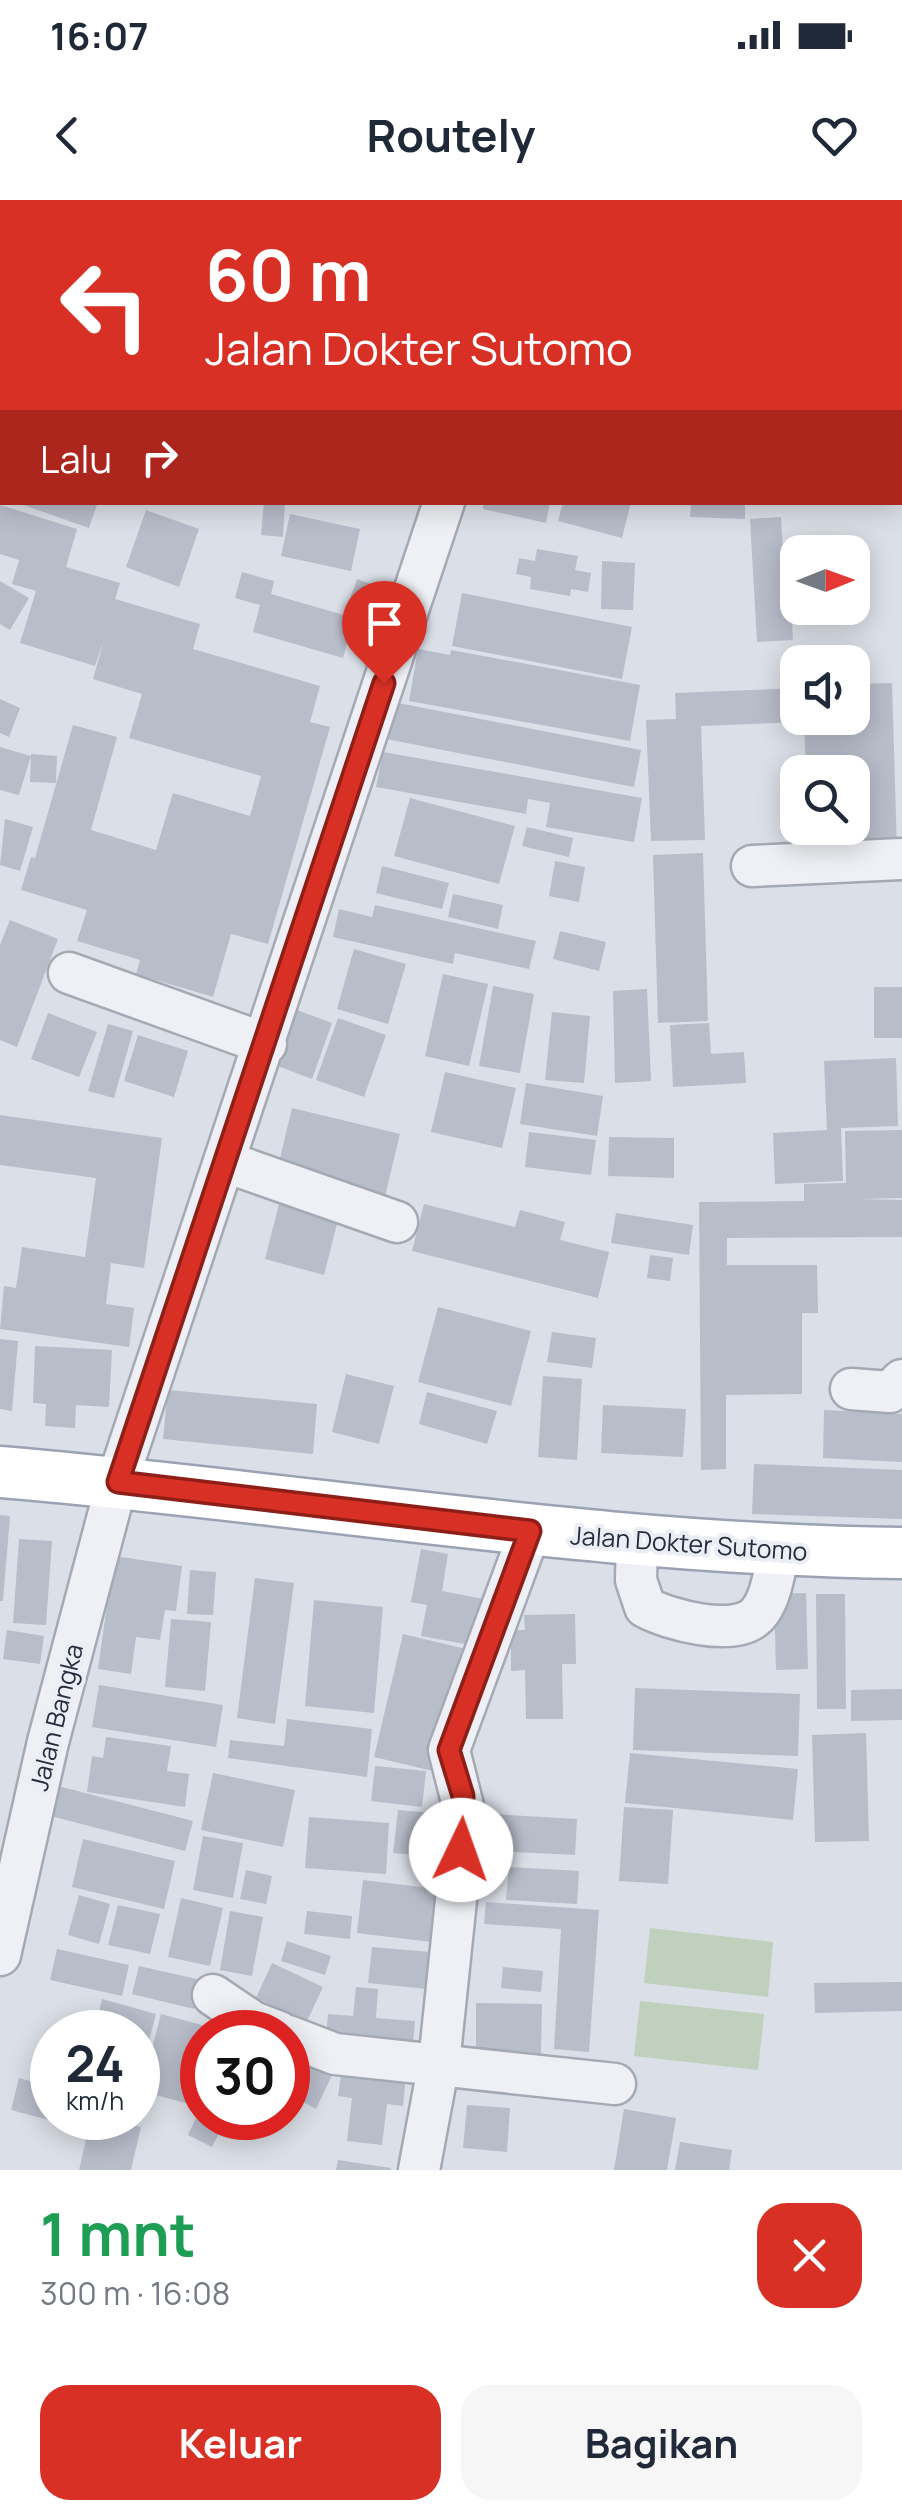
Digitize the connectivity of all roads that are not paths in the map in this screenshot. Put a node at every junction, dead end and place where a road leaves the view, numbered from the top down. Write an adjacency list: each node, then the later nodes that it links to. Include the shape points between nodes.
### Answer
1 (443, 505): 5 (street, Jalan Bangka)
2 (902, 859): 3 (street)
3 (752, 866)
4 (70, 973): 5 (street)
5 (266, 1044): 6 (street, Jalan Bangka)
6 (226, 1162): 7 (street); 11 (street, Jalan Bangka)
7 (396, 1222)
8 (902, 1380): 9 (street, via 890,1392)
9 (851, 1389)
10 (0, 1472): 11 (main road, Jalan Dokter Sutomo)
11 (118, 1482): 12 (main road, Jalan Dokter Sutomo); 16 (street, Jalan Bangka)
12 (530, 1531): 13 (main road, Jalan Dokter Sutomo); 20 (street, via 449,1750 465,1814)
13 (637, 1539): 14 (main road, Jalan Dokter Sutomo); 14 (street, via 636,1580 645,1607 702,1624 755,1618)
14 (780, 1549): 15 (main road, Jalan Dokter Sutomo)
15 (902, 1553)
16 (0, 1954)
17 (213, 1995): 18 (street)
18 (235, 2010)
19 (310, 2045): 20 (street, via 334,2054)
20 (439, 2063): 21 (street); 22 (street)
21 (615, 2084)
22 (419, 2170)

